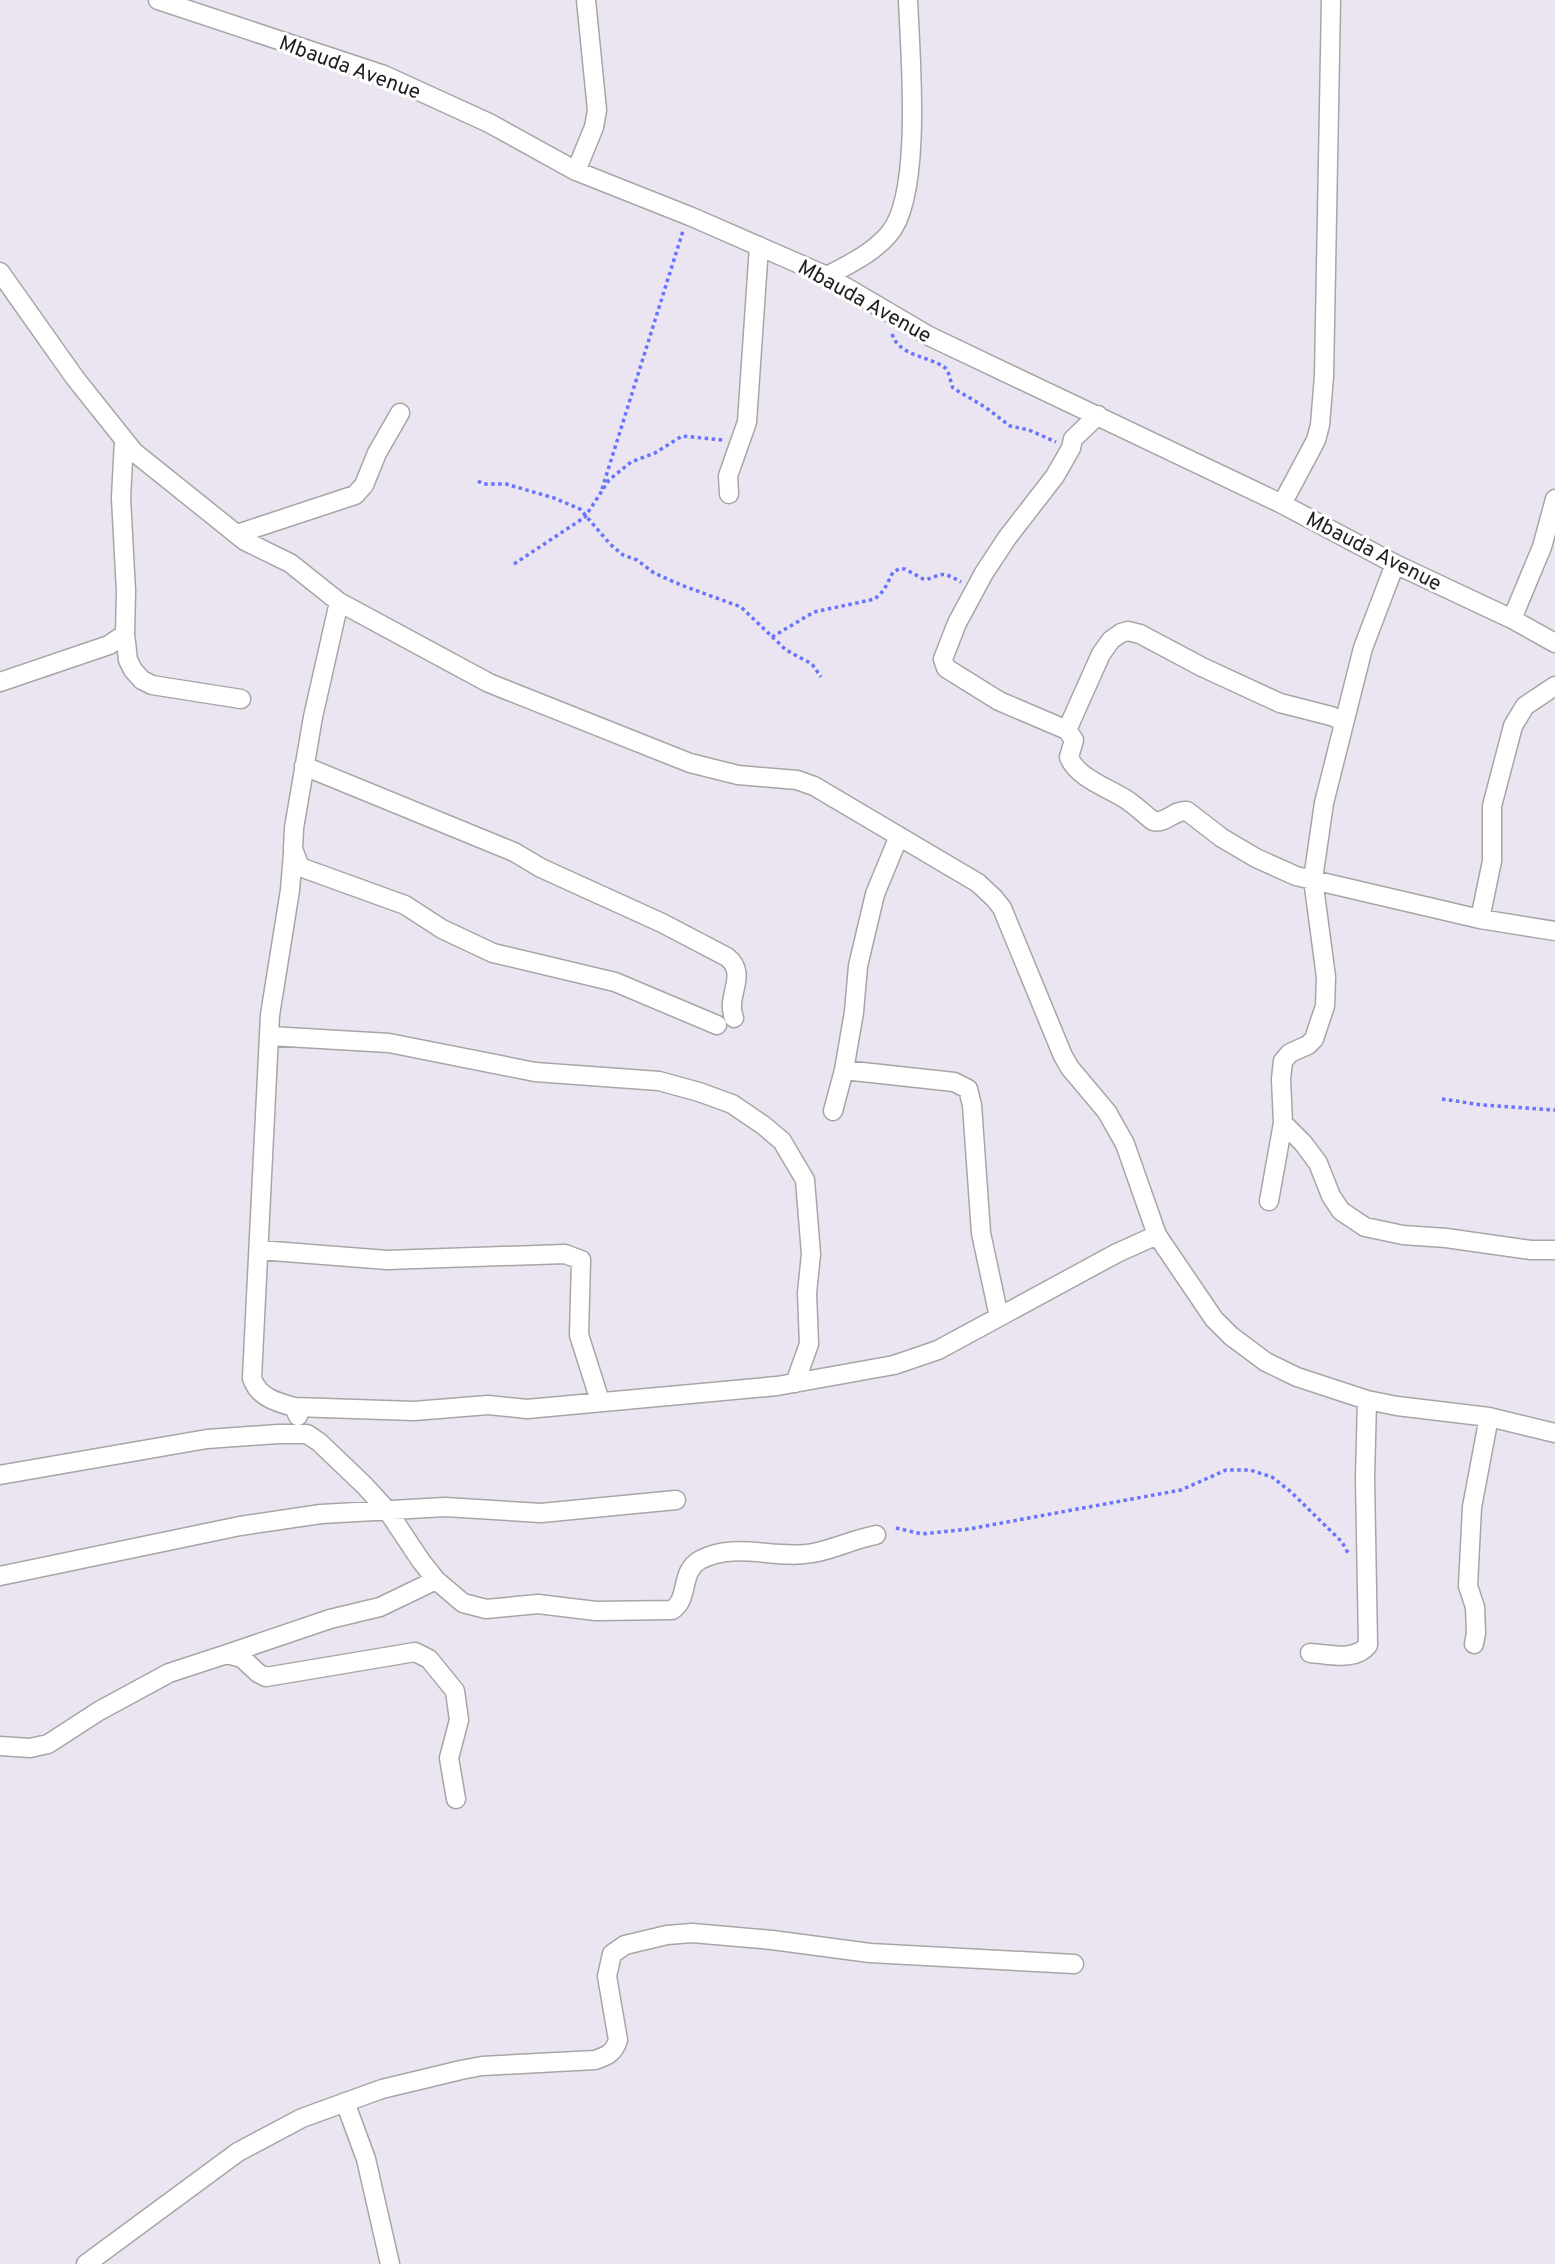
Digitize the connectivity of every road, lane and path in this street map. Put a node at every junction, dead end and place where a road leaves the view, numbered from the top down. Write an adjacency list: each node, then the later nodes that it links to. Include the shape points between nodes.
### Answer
1 (158, 0): 5 (street, Mbauda Avenue, via 384,75 489,123)
2 (586, 0): 5 (street, via 597,110)
3 (908, 0): 9 (street, via 911,137 909,186 902,213 874,248)
4 (1331, 0): 20 (street, via 1320,425)
5 (576, 171): 6 (street, Mbauda Avenue)
6 (688, 216): 7 (street, Mbauda Avenue); 17 (path)
7 (759, 246): 9 (street, Mbauda Avenue); 14 (street, via 747,422)
8 (0, 272): 13 (street)
9 (827, 276): 10 (street, Mbauda Avenue)
10 (887, 312): 12 (street, Mbauda Avenue, via 1018,380); 15 (path, via 894,340 944,367 953,388 1010,426)
11 (400, 413): 22 (street, via 355,495)
12 (1098, 415): 15 (street, via 1073,439); 20 (street, Mbauda Avenue)
13 (124, 440): 22 (street); 28 (street)
14 (739, 444): 17 (path, via 682,436 631,462); 18 (street, via 728,476)
15 (1072, 448): 25 (street)
16 (478, 481): 21 (path, via 541,494)
17 (602, 489): 21 (path)
18 (729, 494)
19 (1555, 499): 27 (street, via 1542,547)
20 (1282, 504): 24 (street, Mbauda Avenue)
21 (588, 515): 23 (path); 29 (path, via 624,555 654,573 741,607)
22 (237, 534): 26 (street, via 290,563)
23 (514, 564)
24 (1395, 564): 27 (street, Mbauda Avenue); 35 (street, via 1363,648)
25 (975, 590): 29 (path, via 946,574 925,580 899,569 875,599 814,612); 36 (street, via 943,659 946,668 999,701)
26 (340, 602): 37 (street); 38 (street, via 489,683 690,763 814,786)
27 (1512, 619): 30 (street, Mbauda Avenue)
28 (125, 634): 32 (street, via 109,645); 34 (street, via 128,660 142,680)
29 (772, 637): 31 (path, via 812,664)
30 (1555, 643)
31 (821, 677)
32 (0, 682)
33 (1555, 686): 41 (street, via 1525,706 1513,726 1492,806 1492,861)
34 (241, 699)
35 (1343, 721): 36 (street, via 1280,703 1128,632 1111,640 1101,654); 40 (street)
36 (1067, 730): 40 (street, via 1074,740 1069,757 1073,764 1153,821 1187,811 1256,858)
37 (304, 766): 39 (street); 43 (street, via 514,852 727,957 738,978 731,1003)
38 (899, 836): 46 (street, via 875,894 858,966); 52 (street, via 978,883 1002,908 1063,1056 1107,1112 1125,1144)
39 (293, 849): 44 (street, via 300,867 405,905 493,953 615,982); 45 (street)
40 (1313, 880): 41 (street); 50 (street, via 1326,976 1325,1006 1314,1039 1283,1061)
41 (1480, 919): 42 (street)
42 (1555, 931)
43 (734, 1018)
44 (717, 1025)
45 (270, 1035): 54 (street); 56 (street, via 389,1043 535,1072 659,1081 732,1104 782,1140 805,1180 811,1254 809,1344)
46 (844, 1070): 49 (street); 55 (street, via 954,1082 968,1089 981,1233)
47 (1442, 1099): 48 (path)
48 (1555, 1110)
49 (833, 1111)
50 (1283, 1122): 51 (street); 53 (street, via 1318,1163 1341,1211 1365,1227)
51 (1269, 1201)
52 (1157, 1235): 55 (street); 57 (street, via 1214,1319 1244,1347 1297,1377)
53 (1555, 1250)
54 (260, 1251): 58 (street, via 387,1260 576,1256 581,1260 579,1335); 59 (street, via 252,1378 266,1397)
55 (999, 1317): 56 (street, via 919,1357)
56 (795, 1383): 58 (street)
57 (1367, 1399): 60 (street); 68 (street)
58 (600, 1401): 59 (street, via 527,1409 488,1405 414,1411)
59 (294, 1407): 62 (street)
60 (1489, 1417): 61 (street); 71 (street, via 1472,1507 1468,1586 1475,1607)
61 (1555, 1433)
62 (307, 1434): 63 (street, via 207,1439); 65 (street)
63 (0, 1475)
64 (676, 1500): 65 (street, via 541,1513 445,1507)
65 (387, 1510): 69 (street, via 272,1521); 70 (street)
66 (896, 1528): 68 (path, via 922,1534 969,1529 1181,1490 1226,1470 1250,1470 1272,1477 1292,1492 1351,1556)
67 (876, 1535): 70 (street, via 813,1553 738,1551 708,1557 691,1566 678,1606 672,1610 596,1611 538,1604 474,1608)
68 (1367, 1566): 72 (street, via 1370,1638 1365,1649 1351,1656)
69 (0, 1576)
70 (436, 1580): 73 (street, via 380,1607)
71 (1474, 1644)
72 (1310, 1653)
73 (227, 1654): 74 (street, via 169,1673 48,1744); 75 (street, via 242,1658 266,1677 415,1652 423,1656 455,1691 459,1720 449,1758)
74 (0, 1746)
75 (456, 1799)
76 (1074, 1964): 77 (street, via 870,1953 692,1933 643,1939 612,1954 608,1964 618,2040 615,2050 606,2056 472,2068)
77 (345, 2102): 78 (street, via 254,2142); 79 (street, via 366,2159)
78 (86, 2264)
79 (390, 2264)

